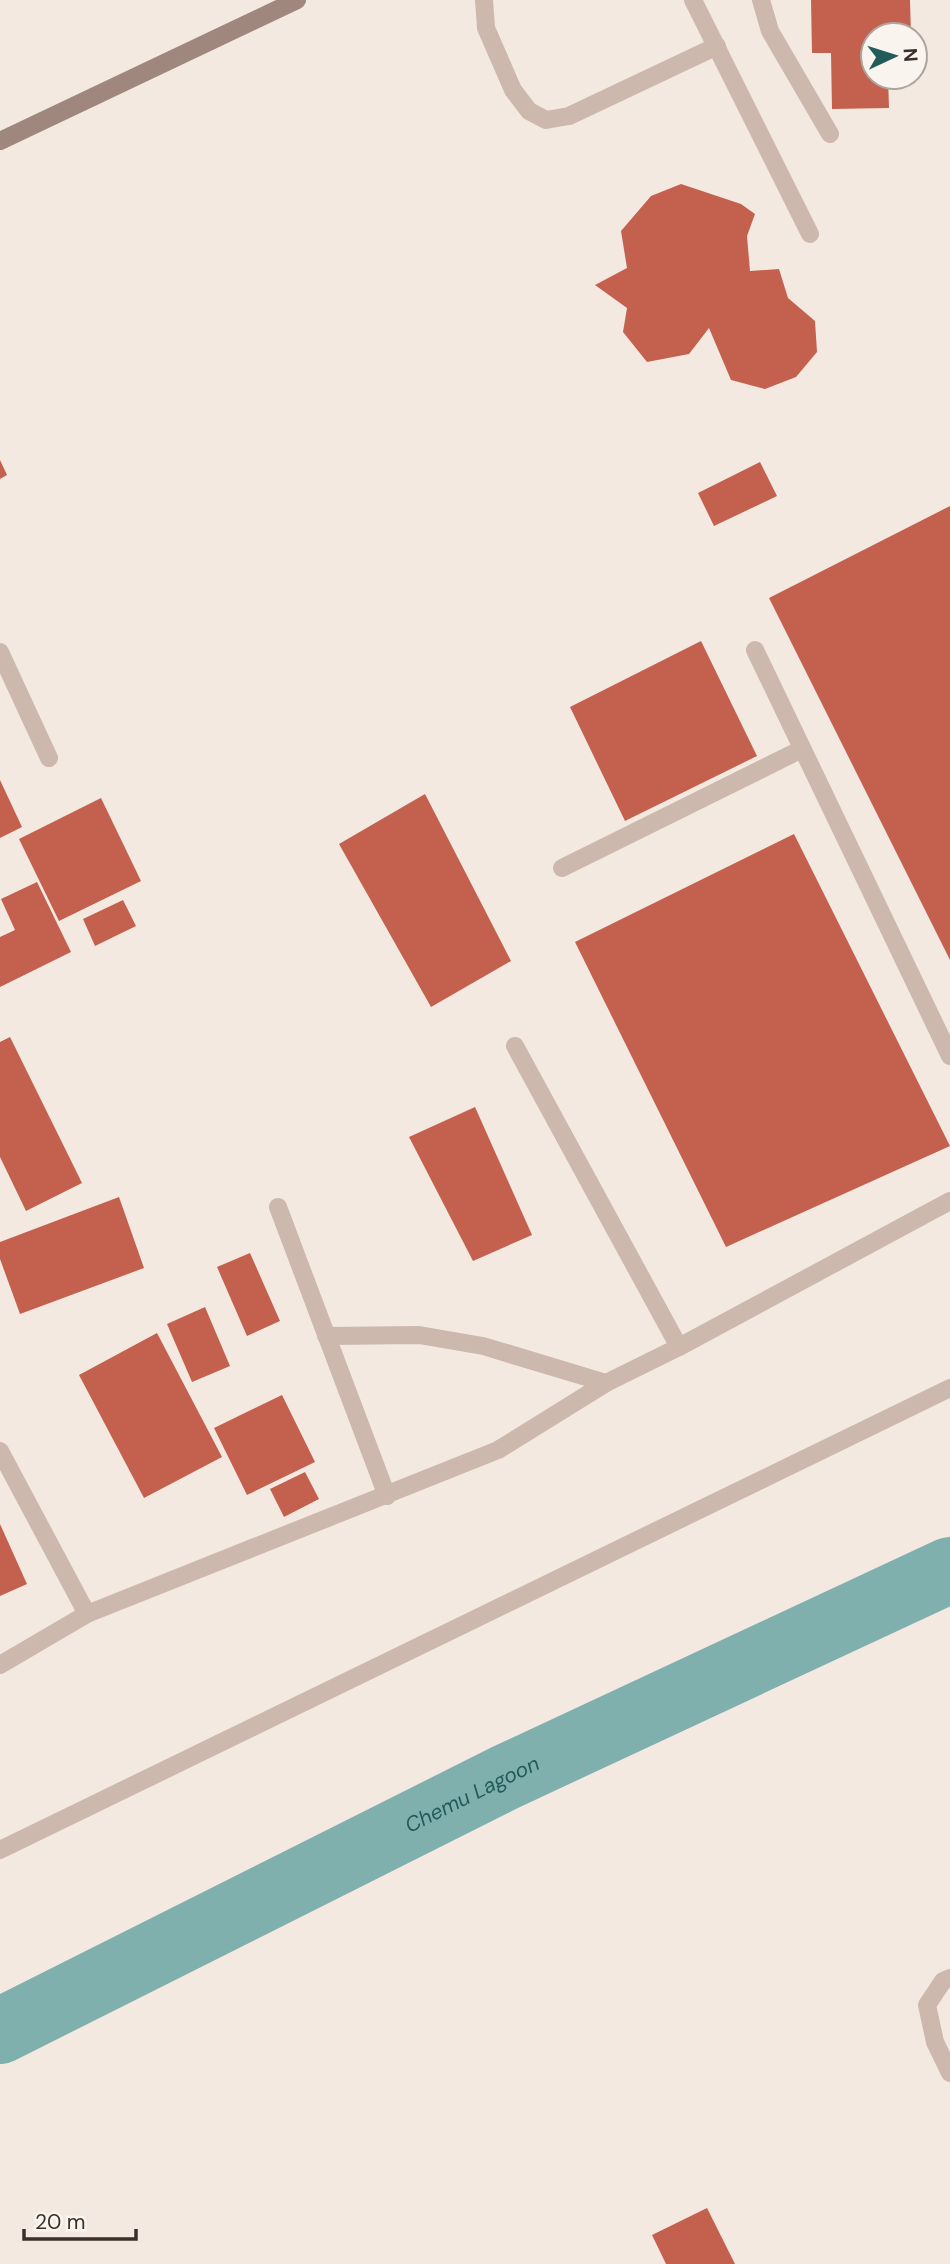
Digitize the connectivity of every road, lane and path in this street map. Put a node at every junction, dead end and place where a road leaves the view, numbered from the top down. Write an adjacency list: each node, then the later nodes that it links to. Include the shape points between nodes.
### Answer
1 (297, 0): 7 (street)
2 (484, 0): 5 (street, via 486,28 513,90 528,111 547,120 569,116)
3 (694, 0): 5 (street)
4 (761, 0): 6 (street, via 770,31)
5 (717, 46): 8 (street)
6 (830, 134)
7 (0, 141)
8 (810, 234)
9 (755, 650): 11 (street)
10 (0, 652): 12 (street)
11 (802, 749): 13 (street); 15 (street)
12 (49, 758)
13 (562, 868)
14 (514, 1046): 19 (street)
15 (950, 1056)
16 (950, 1201): 19 (street)
17 (278, 1207): 18 (street)
18 (326, 1336): 20 (street, via 419,1335 483,1346); 23 (street)
19 (679, 1348): 20 (street)
20 (606, 1383): 23 (street, via 498,1450)
21 (950, 1388): 26 (street)
22 (0, 1451): 24 (street)
23 (387, 1496): 24 (street)
24 (87, 1614): 25 (street)
25 (0, 1665)
26 (0, 1850)
27 (950, 1978): 28 (street, via 927,2005 935,2042)
28 (950, 2073)

